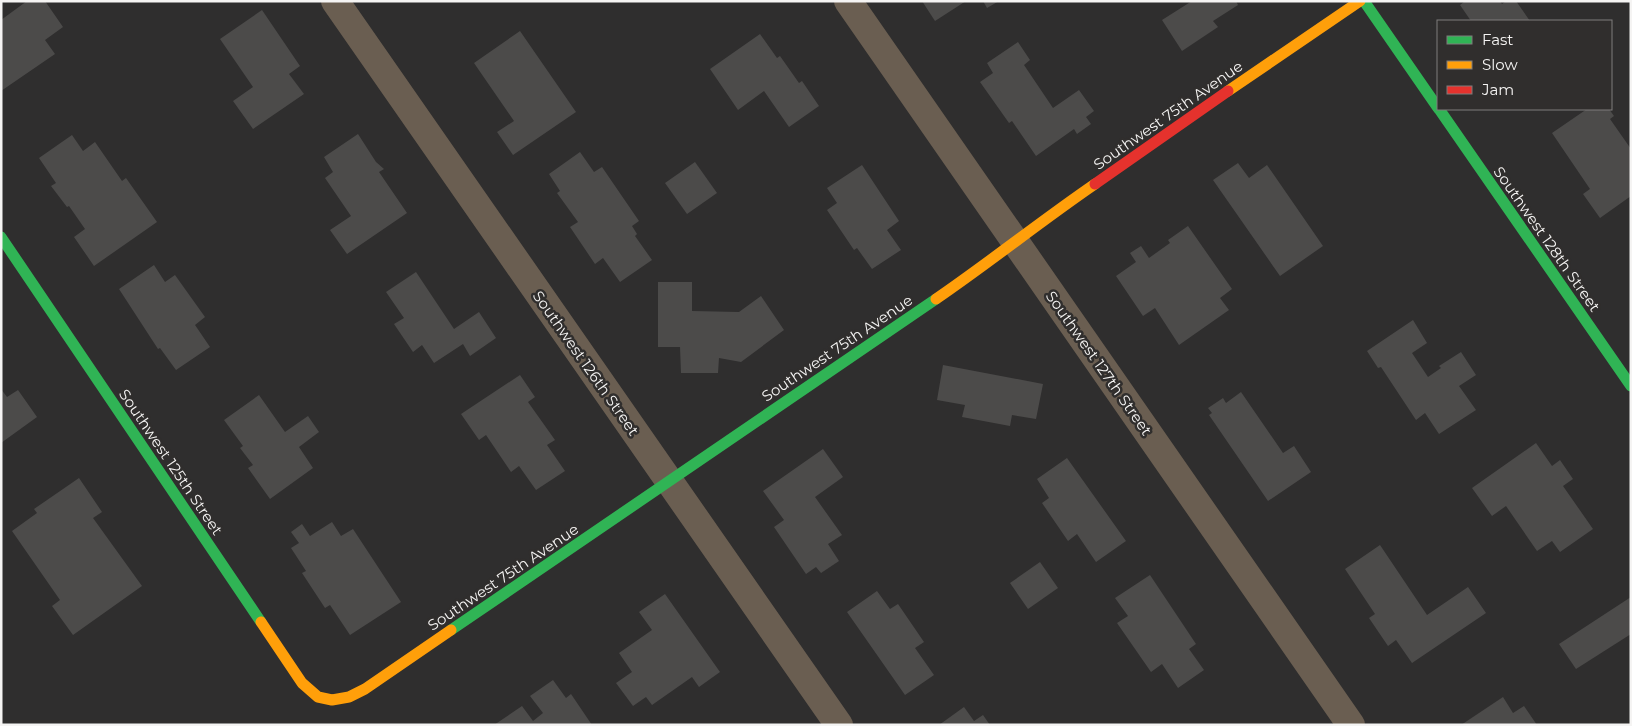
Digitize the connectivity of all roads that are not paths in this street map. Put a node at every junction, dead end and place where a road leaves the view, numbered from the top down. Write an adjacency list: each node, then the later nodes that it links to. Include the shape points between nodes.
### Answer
1 (335, 1): 10 (street, Southwest 126th Street)
2 (848, 1): 8 (street, Southwest 127th Street)
3 (1360, 1): 8 (street, Southwest 75th Avenue)
4 (1364, 1): 5 (street, Southwest 128th Street)
5 (1437, 107)
6 (1439, 110): 9 (street, Southwest 128th Street)
7 (1, 238): 11 (street, Southwest 125th Street, via 302,683)
8 (1015, 242): 10 (street, Southwest 75th Avenue); 13 (street, Southwest 127th Street)
9 (1631, 386)
10 (669, 482): 11 (street, Southwest 75th Avenue, via 364,689 337,700); 12 (street, Southwest 126th Street)
11 (322, 698)
12 (839, 725)
13 (1351, 725)

